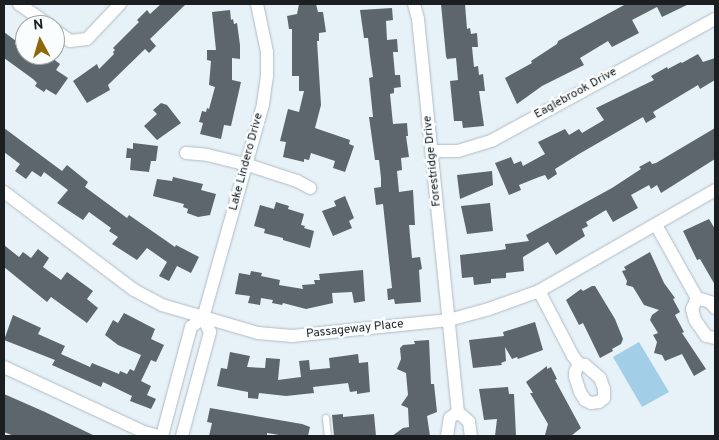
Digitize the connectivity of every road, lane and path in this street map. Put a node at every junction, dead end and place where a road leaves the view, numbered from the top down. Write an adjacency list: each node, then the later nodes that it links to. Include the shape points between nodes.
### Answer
1 (19, 4): 5 (street)
2 (120, 4): 7 (street, via 86,39 70,41)
3 (257, 4): 10 (street, Lake Lindero Drive, via 267,52 267,77)
4 (414, 4): 8 (street, Forestridge Drive)
5 (34, 15)
6 (715, 19): 8 (street, Eaglebrook Drive, via 493,140 458,151)
7 (65, 37)
8 (432, 151): 19 (street, Forestridge Drive)
9 (186, 153): 10 (street)
10 (248, 165): 11 (street); 18 (street, Lake Lindero Drive)
11 (310, 188)
12 (715, 190): 14 (street, Passageway Place)
13 (4, 192): 18 (street, Passageway Place, via 134,290 162,305)
14 (656, 225): 15 (street, Passageway Place); 16 (street)
15 (539, 291): 19 (street, Passageway Place); 21 (street)
16 (697, 298): 17 (street, via 710,302); 20 (street, via 692,309 695,320 706,336)
17 (715, 308)
18 (203, 318): 19 (street, Passageway Place, via 258,333 292,336); 26 (street, Lake Lindero Drive, via 190,327); 27 (street, Lake Lindero Drive, via 210,332)
19 (449, 320): 23 (street, Forestridge Drive)
20 (715, 338)
21 (579, 364)
22 (4, 367): 25 (street)
23 (458, 412): 29 (street, via 450,418); 30 (street, via 469,422)
24 (326, 418): 28 (lane)
25 (158, 436)
26 (162, 436)
27 (182, 436)
28 (328, 436)
29 (448, 436)
30 (471, 436)

